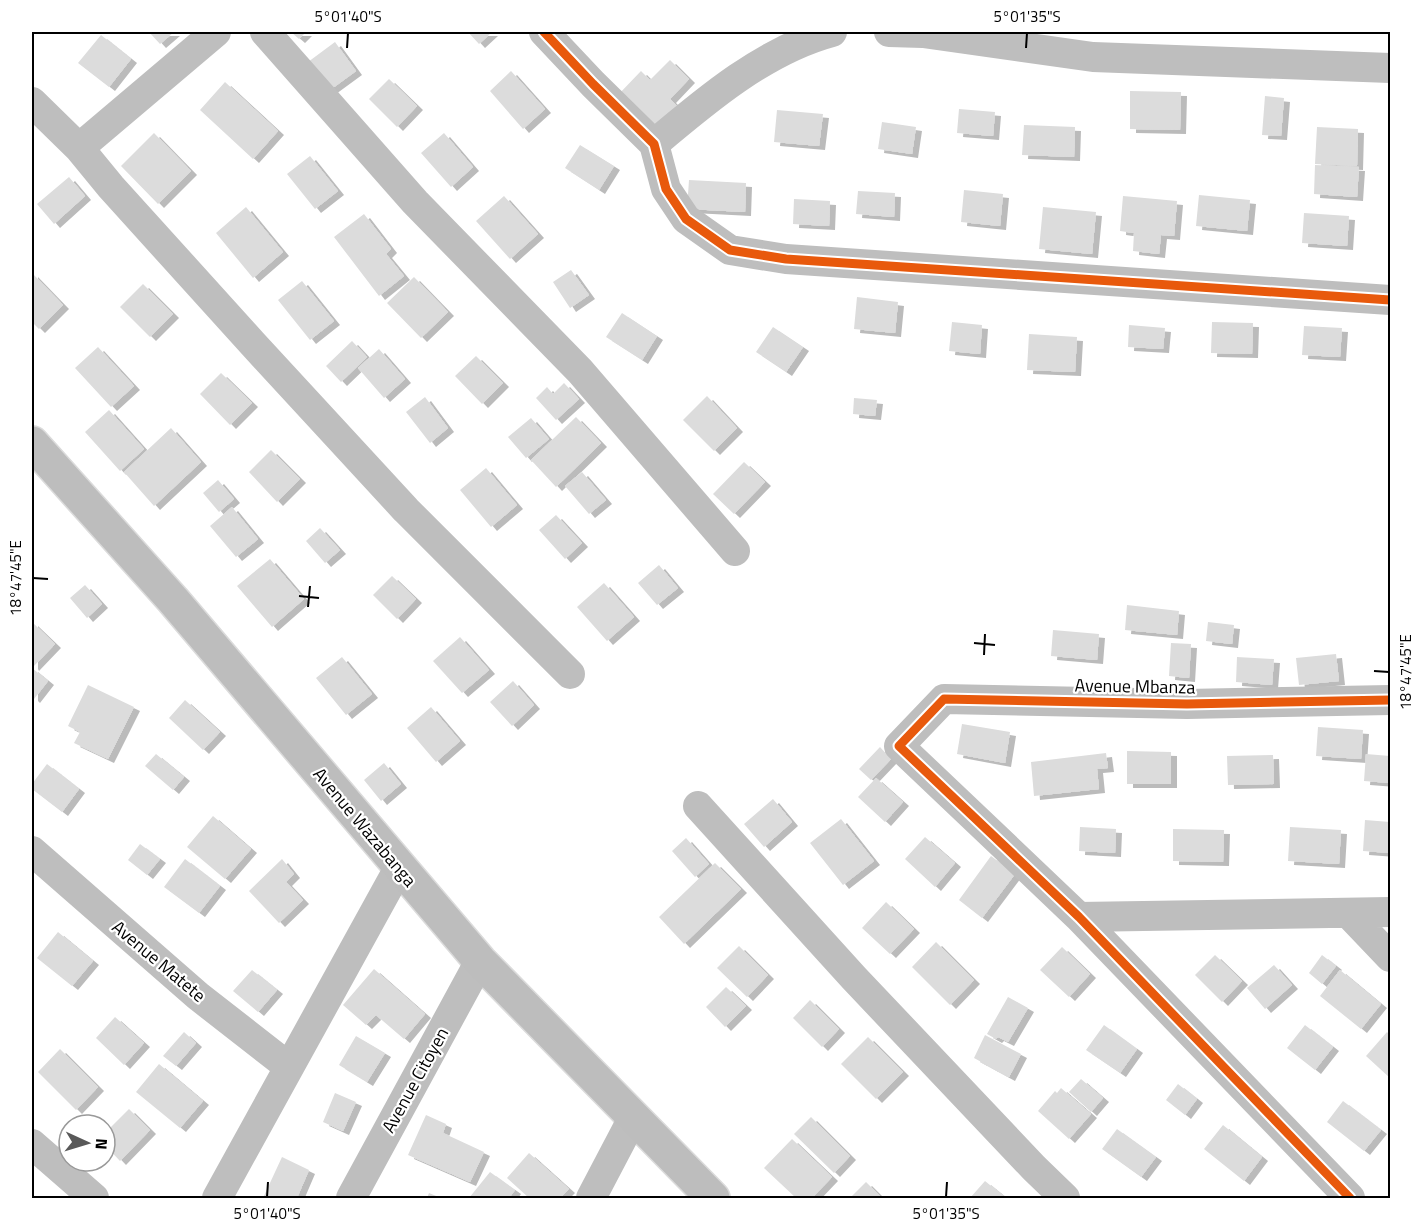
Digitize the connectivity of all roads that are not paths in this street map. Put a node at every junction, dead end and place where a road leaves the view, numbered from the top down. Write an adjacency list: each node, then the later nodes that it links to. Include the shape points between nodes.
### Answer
1 (216, 32): 9 (street)
2 (265, 32): 12 (street, via 415,202 580,371)
3 (544, 32): 8 (street)
4 (832, 32): 8 (street, via 792,46 715,92)
5 (889, 32): 6 (street, via 923,33 1093,57)
6 (1390, 68)
7 (32, 102): 9 (street)
8 (654, 144): 10 (street, via 666,189 686,219 730,250 786,259)
9 (79, 148): 13 (street, via 406,510)
10 (1390, 300)
11 (32, 443): 17 (main road, Avenue Wazabanga, via 173,600)
12 (735, 551)
13 (570, 674)
14 (1390, 700): 20 (street, Avenue Mbanza, via 1187,704 944,699 899,746)
15 (699, 806): 31 (street, via 854,978)
16 (32, 851): 23 (street, Avenue Matete, via 198,996)
17 (399, 868): 22 (main road, Avenue Wazabanga); 23 (street)
18 (1390, 912): 19 (street)
19 (1349, 914): 20 (street); 21 (street)
20 (1079, 917): 32 (street)
21 (1390, 957)
22 (480, 961): 24 (main road, Avenue Wazabanga); 28 (street, Avenue Citoyen)
23 (289, 1067): 27 (street)
24 (633, 1118): 29 (street); 30 (main road, Avenue Wazabanga)
25 (32, 1144): 26 (street)
26 (94, 1198)
27 (217, 1198)
28 (351, 1198)
29 (591, 1198)
30 (713, 1198)
31 (1065, 1198)
32 (1350, 1198)

